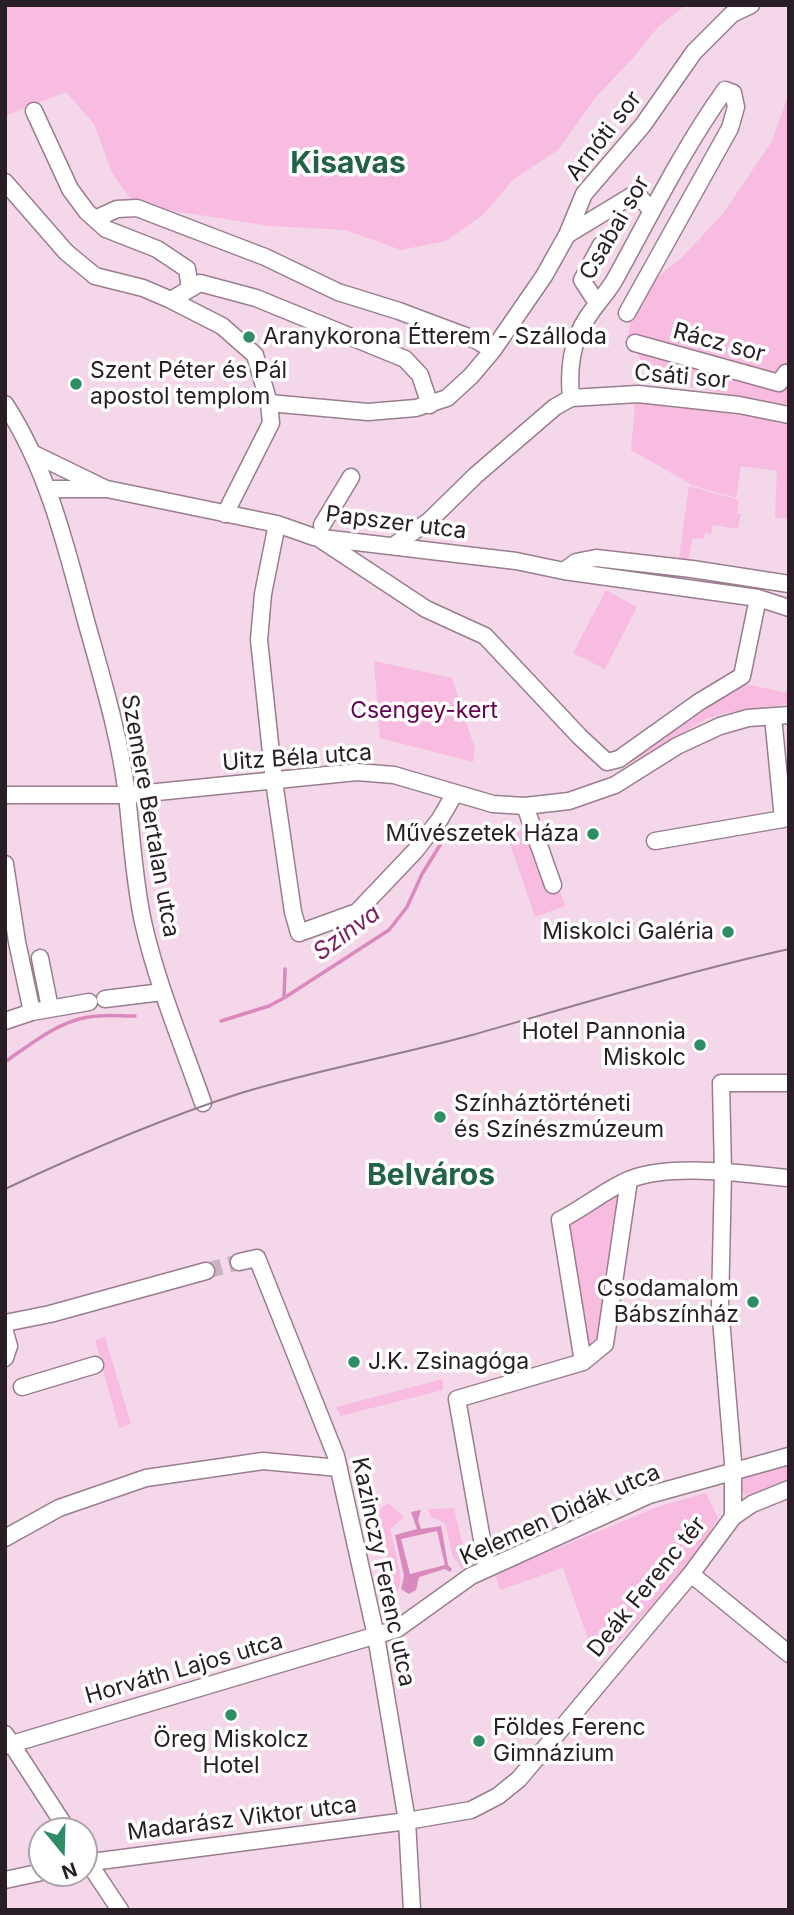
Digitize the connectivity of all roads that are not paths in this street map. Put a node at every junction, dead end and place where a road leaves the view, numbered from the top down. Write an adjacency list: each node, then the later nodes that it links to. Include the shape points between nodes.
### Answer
1 (751, 5): 6 (street, Arnóti sor, via 732,14 694,52 643,125 584,194)
2 (34, 110): 5 (street, via 70,189)
3 (5, 182): 9 (street, via 66,251 95,276)
4 (651, 210): 6 (street, via 636,192); 10 (street, Csabai sor); 11 (street, Csabai sor, via 706,117 725,90 733,93 736,107 730,128)
5 (95, 219): 8 (street, via 106,229 157,249 187,269); 13 (street, via 117,209 137,208 338,292)
6 (567, 235): 13 (street, Arnóti sor)
7 (601, 245): 10 (street, via 582,280)
8 (190, 288): 9 (street); 18 (street, via 200,283 256,298 405,359 420,375)
9 (172, 300): 17 (street, via 222,326 255,355)
10 (597, 303): 15 (street, Csabai sor, via 578,335 569,376)
11 (627, 313)
12 (635, 343): 14 (street, Rácz sor, via 779,383)
13 (493, 350): 18 (street, Arnóti sor, via 447,398)
14 (787, 373)
15 (571, 398): 19 (street, Csáti sor, via 638,394); 27 (street, via 476,475 429,521)
16 (5, 404): 20 (street, Szemere Bertalan utca)
17 (269, 404): 18 (street, via 368,412); 24 (street, via 271,423)
18 (430, 405)
19 (789, 415)
20 (34, 454): 22 (street, Szemere Bertalan utca); 23 (street)
21 (351, 477): 26 (street)
22 (48, 489): 23 (street); 36 (street, Szemere Bertalan utca, via 105,691)
23 (107, 489): 24 (street, Papszer utca)
24 (225, 514): 25 (street, Papszer utca)
25 (277, 524): 26 (street, Papszer utca); 33 (street, via 263,594 260,640)
26 (320, 531): 27 (street, Papszer utca); 30 (street, via 426,609 485,636 602,759 614,761 741,676)
27 (393, 546): 28 (street, Papszer utca)
28 (564, 571): 29 (street, via 576,562 596,558); 30 (street, Papszer utca)
29 (789, 584)
30 (758, 598): 31 (street, Papszer utca)
31 (789, 608)
32 (781, 716): 37 (street, Uitz Béla utca, via 748,718 699,735 627,779 594,793); 38 (street)
33 (274, 781): 34 (street, Uitz Béla utca, via 357,772 394,775); 34 (street, via 299,933 357,912 415,850); 36 (street, Uitz Béla utca)
34 (454, 793): 37 (street, Uitz Béla utca, via 493,804)
35 (5, 795): 36 (street, Uitz Béla utca)
36 (127, 795): 43 (street, Szemere Bertalan utca, via 134,875)
37 (525, 806): 41 (street)
38 (786, 818): 39 (street)
39 (655, 841)
40 (5, 864): 47 (street)
41 (553, 885)
42 (40, 958): 46 (street)
43 (162, 992): 44 (street); 50 (street, Szemere Bertalan utca)
44 (105, 999)
45 (89, 1002): 46 (street)
46 (50, 1009): 47 (street)
47 (32, 1012): 48 (street)
48 (5, 1021)
49 (789, 1083): 51 (street, via 721,1083)
50 (203, 1103)
51 (723, 1172): 52 (street); 53 (street, via 655,1172); 64 (street, via 720,1307)
52 (789, 1178)
53 (629, 1180): 59 (street, via 605,1344); 59 (street, via 560,1220)
54 (239, 1262): 63 (street, Kazinczy Ferenc utca, via 257,1258)
55 (206, 1271): 56 (street)
56 (5, 1323)
57 (5, 1332): 58 (street, via 9,1346)
58 (5, 1357)
59 (583, 1362): 68 (street, via 457,1399)
60 (95, 1365): 61 (street)
61 (22, 1387)
62 (789, 1456): 64 (street, Kelemen Didák utca)
63 (339, 1468): 67 (street, via 263,1461 146,1478 59,1508); 70 (street, Kazinczy Ferenc utca)
64 (734, 1472): 66 (street); 68 (street, Kelemen Didák utca, via 649,1495)
65 (789, 1489): 66 (street, via 751,1504)
66 (733, 1517): 69 (street, Deák Ferenc tér)
67 (5, 1538)
68 (487, 1567): 70 (street, Kelemen Didák utca, via 397,1629)
69 (691, 1574): 71 (street); 74 (street, Deák Ferenc tér, via 519,1779 471,1810)
70 (376, 1636): 72 (street, Horváth Lajos utca); 74 (street, Kazinczy Ferenc utca)
71 (789, 1654)
72 (12, 1741): 73 (street)
73 (59, 1817)
74 (407, 1821): 75 (street, Madarász Viktor utca); 80 (street, Kazinczy Ferenc utca)
75 (98, 1859)
76 (28, 1875): 78 (street)
77 (98, 1879): 79 (street)
78 (5, 1880)
79 (120, 1910)
80 (412, 1910)

